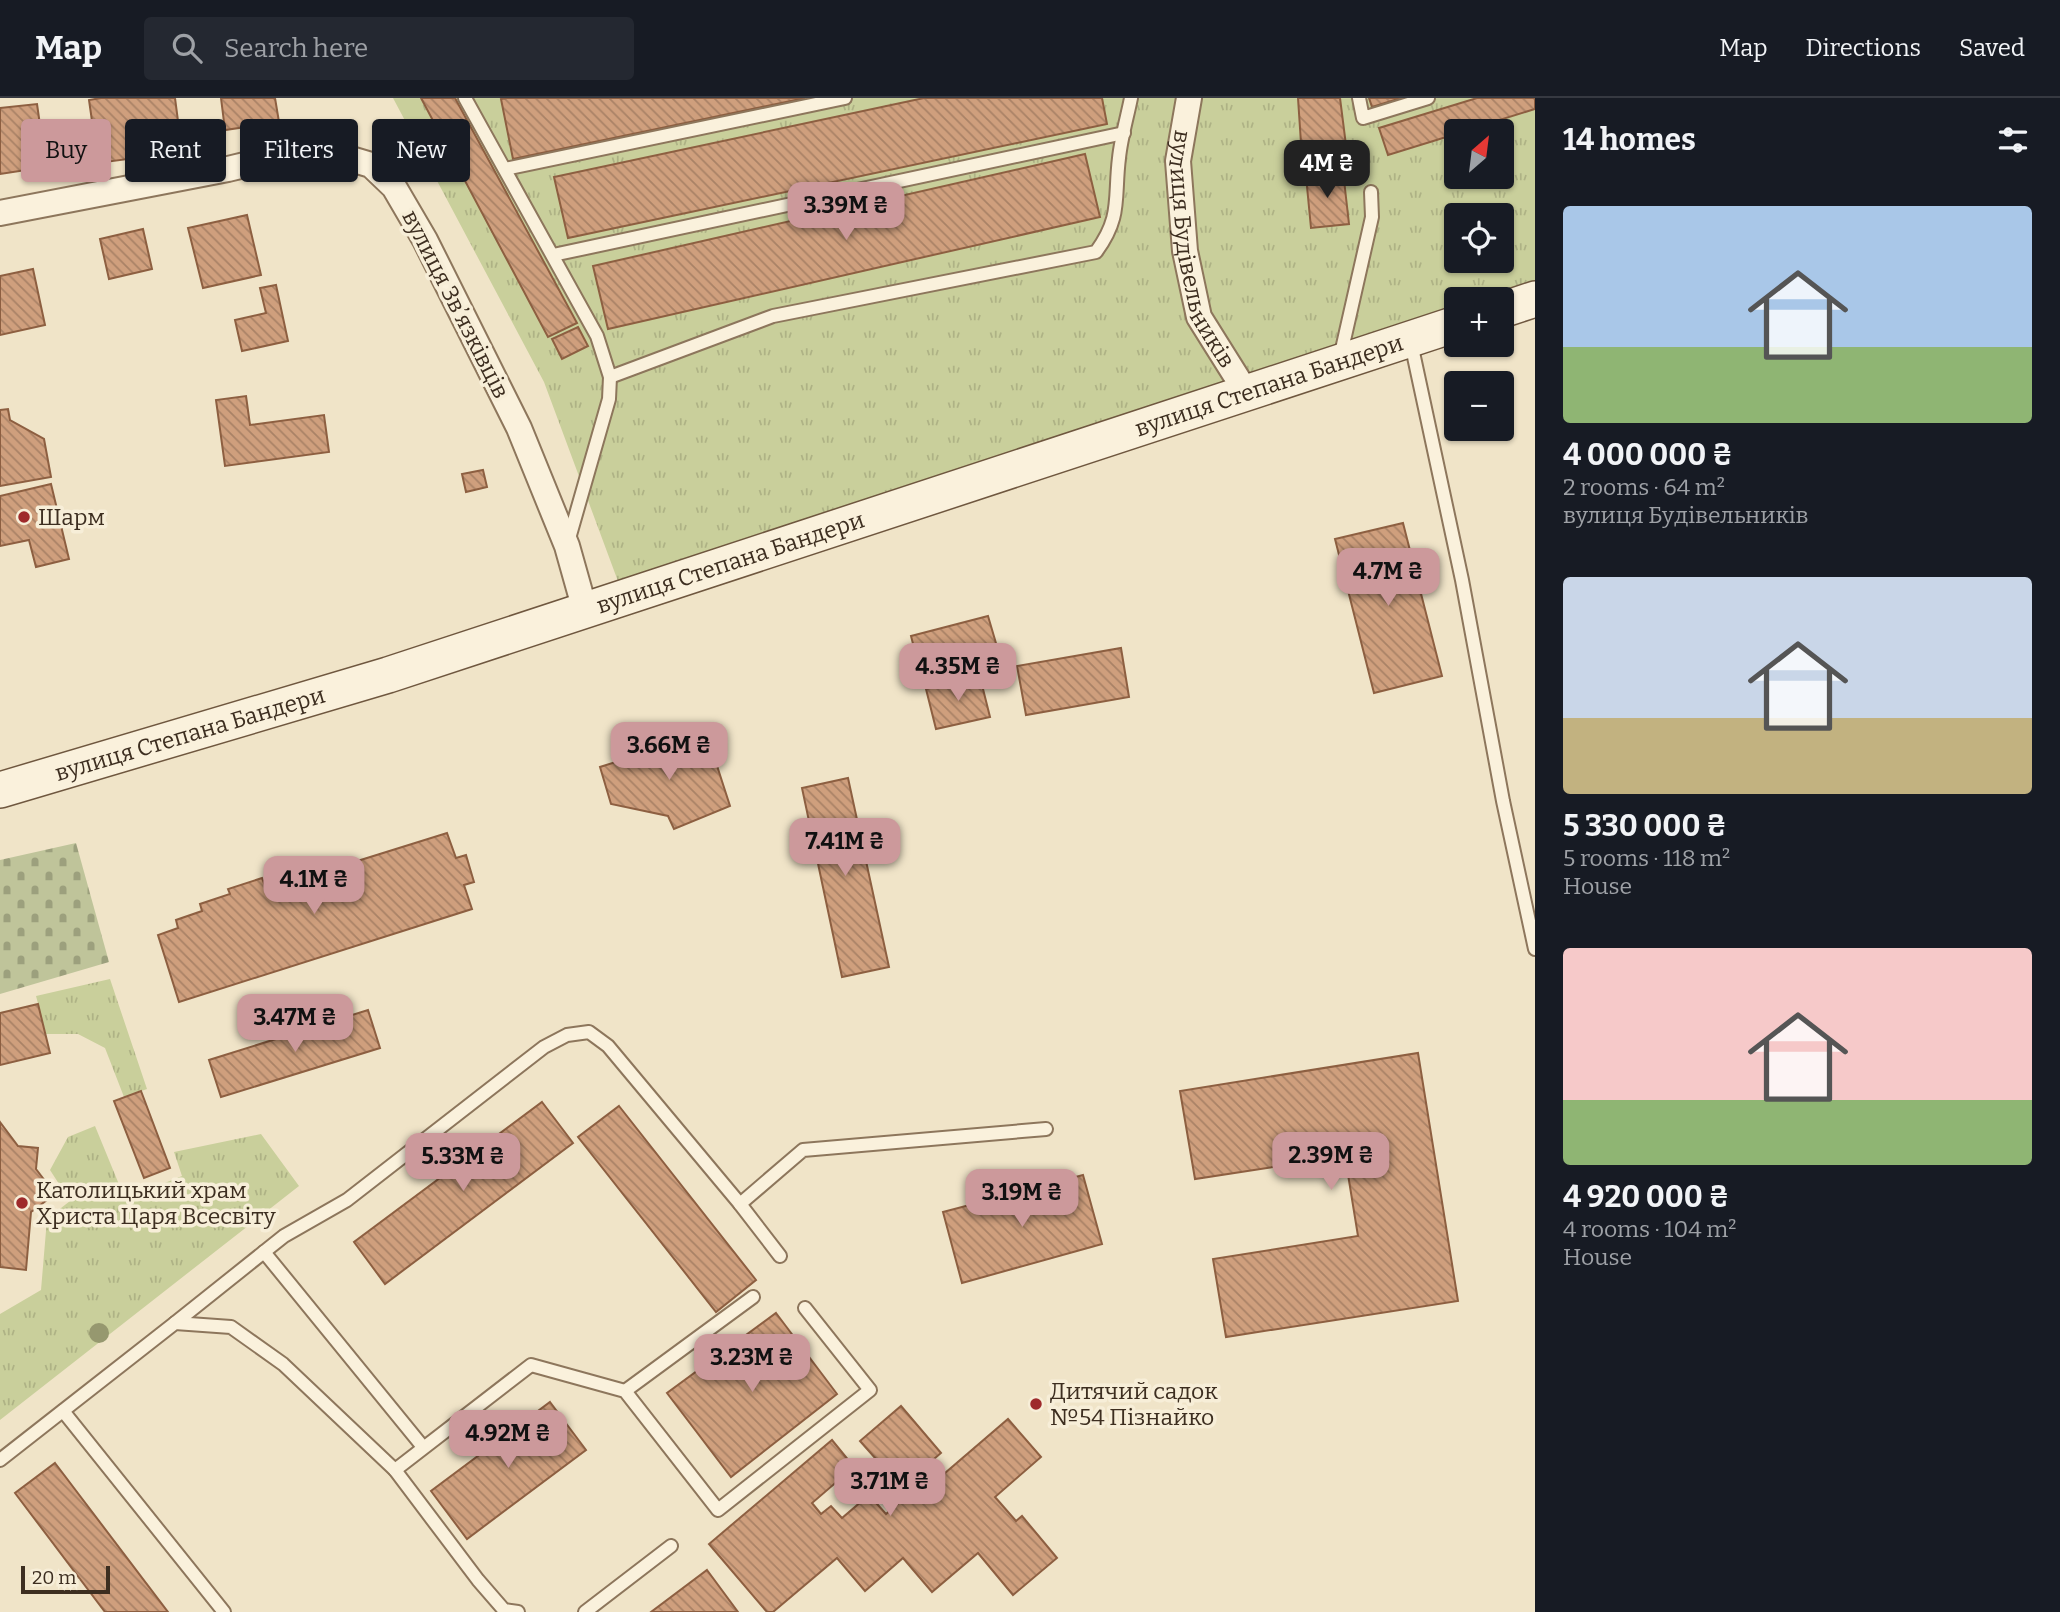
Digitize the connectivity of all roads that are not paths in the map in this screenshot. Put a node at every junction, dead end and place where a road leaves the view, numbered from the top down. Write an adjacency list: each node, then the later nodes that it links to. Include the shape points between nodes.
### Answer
1 (465, 98): 8 (lane)
2 (845, 98): 8 (lane)
3 (1131, 98): 7 (lane)
4 (1189, 98): 18 (street, вулиця Будівельників, via 1178,162 1185,251 1199,317)
5 (1359, 98): 6 (lane, via 1363,118)
6 (1428, 98)
7 (1124, 133): 11 (lane); 17 (lane, via 1114,220 1096,252 772,316)
8 (505, 169): 11 (lane)
9 (1371, 192): 16 (lane, via 1372,217)
10 (0, 212): 19 (street, вулиця Звʼязківців, via 286,155 334,154 371,165 394,187 425,240 519,428)
11 (552, 255): 17 (lane, via 597,336)
12 (1535, 299): 13 (main road)
13 (1514, 306)
14 (1444, 328): 15 (main road, вулиця Степана Бандери)
15 (1410, 339): 16 (main road, вулиця Степана Бандери); 22 (lane)
16 (1339, 362): 18 (main road, вулиця Степана Бандери)
17 (610, 377): 19 (lane, via 609,400)
18 (1246, 392): 20 (main road, вулиця Степана Бандери)
19 (567, 546): 20 (street, вулиця Звʼязківців)
20 (585, 610): 21 (main road, вулиця Степана Бандери, via 388,675)
21 (0, 790)
22 (1535, 949)
23 (1046, 1129): 24 (lane, via 803,1150)
24 (740, 1204): 25 (lane, via 608,1046 589,1032 567,1035 544,1047 347,1200); 26 (lane)
25 (264, 1252): 29 (lane); 32 (lane)
26 (780, 1256)
27 (753, 1297): 30 (lane)
28 (805, 1308): 30 (lane, via 870,1390 718,1510)
29 (175, 1323): 31 (lane); 34 (lane, via 231,1327 283,1364)
30 (625, 1391): 32 (lane, via 531,1365)
31 (63, 1411): 33 (lane); 37 (lane)
32 (423, 1447): 34 (lane)
33 (0, 1460)
34 (395, 1470): 36 (lane)
35 (671, 1546): 39 (lane)
36 (503, 1611): 38 (lane)
37 (225, 1612)
38 (518, 1612)
39 (585, 1612)

